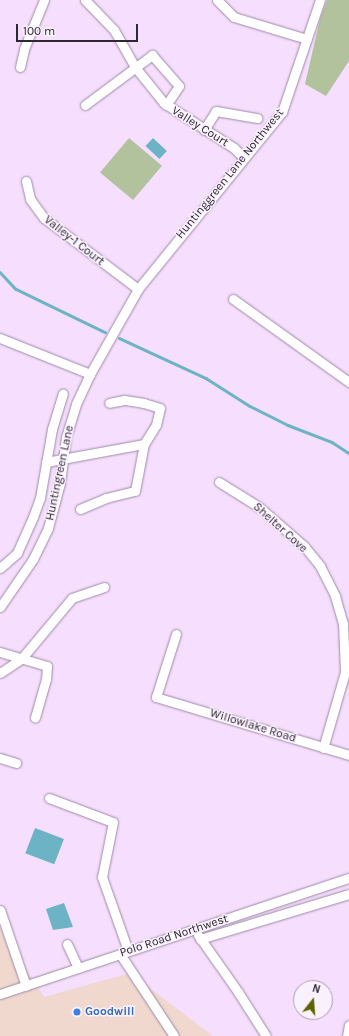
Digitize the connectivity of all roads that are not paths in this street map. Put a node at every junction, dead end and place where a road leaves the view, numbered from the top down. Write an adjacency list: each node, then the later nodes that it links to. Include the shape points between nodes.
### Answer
1 (44, 0): 6 (street, via 24,49)
2 (85, 0): 7 (street, Valley Court, via 114,30)
3 (217, 0): 5 (street, via 234,17)
4 (320, 0): 5 (street, Huntinggreen Lane Northwest)
5 (306, 39): 12 (street, Huntinggreen Lane Northwest, via 282,112)
6 (20, 67)
7 (135, 67): 8 (street); 9 (street, Valley Court); 9 (street, via 152,55 179,86)
8 (85, 105)
9 (166, 105): 11 (street, Valley Court)
10 (257, 118): 11 (street, via 216,111)
11 (204, 130): 12 (street, Valley Court, via 234,148)
12 (244, 158): 14 (street, Huntinggreen Lane Northwest)
13 (26, 181): 14 (street, Valley-1 Court, via 30,199 44,218)
14 (138, 289): 16 (street, Huntinggreen Lane Northwest)
15 (233, 299): 19 (street)
16 (112, 335): 18 (street, Huntingreen Lane)
17 (0, 338): 18 (street)
18 (90, 374): 23 (street, Huntingreen Lane, via 76,404)
19 (349, 382)
20 (63, 394): 24 (street, via 52,429)
21 (109, 403): 22 (street, via 131,401 160,408 156,425)
22 (144, 444): 23 (street); 26 (street, via 135,491 106,498)
23 (62, 459): 24 (street); 29 (street, Huntingreen Lane, via 60,483 48,528 33,558)
24 (46, 462): 27 (street, via 40,498 26,537 17,553)
25 (219, 482): 35 (street, Shelter Cove, via 260,507 304,546 320,566 335,596 343,624 344,672)
26 (80, 509)
27 (0, 568)
28 (104, 587): 32 (street, via 72,598)
29 (0, 607)
30 (176, 634): 35 (street, Willowlake Road, via 156,697)
31 (0, 652): 32 (street)
32 (22, 658): 33 (street); 34 (street, via 47,666 46,679)
33 (0, 673)
34 (35, 717)
35 (324, 748): 36 (street, Willowlake Road)
36 (349, 755)
37 (0, 758): 38 (street)
38 (16, 763)
39 (49, 798): 46 (street, via 113,822 102,877)
40 (349, 878): 43 (street, Polo Road Northwest)
41 (349, 894): 44 (street)
42 (0, 910): 48 (street)
43 (194, 929): 44 (street); 46 (street, Polo Road Northwest)
44 (200, 939): 52 (street)
45 (67, 944): 47 (street)
46 (124, 952): 47 (street, Polo Road Northwest); 51 (street)
47 (78, 968): 48 (street, Polo Road Northwest)
48 (26, 986): 49 (street, Polo Road Northwest)
49 (0, 994)
50 (349, 1025): 53 (street)
51 (174, 1036)
52 (266, 1036)
53 (347, 1036)

